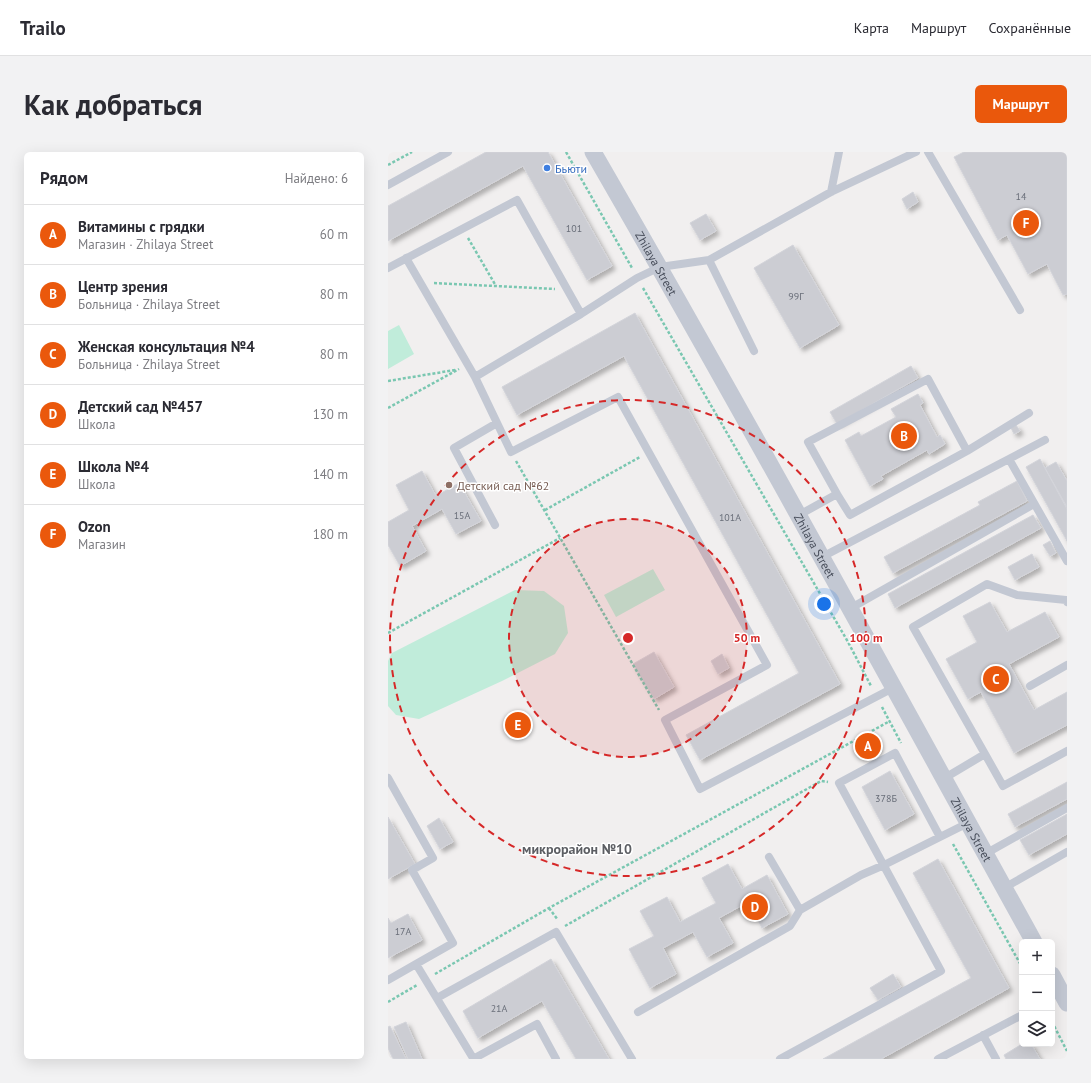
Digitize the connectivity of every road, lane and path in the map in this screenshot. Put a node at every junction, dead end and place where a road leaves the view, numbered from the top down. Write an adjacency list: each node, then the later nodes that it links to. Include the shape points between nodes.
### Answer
1 (412, 152): 8 (path)
2 (448, 152): 9 (lane)
3 (566, 152): 16 (path)
4 (593, 152): 14 (street, Zhilaya Street)
5 (839, 152): 10 (lane)
6 (916, 152): 10 (lane)
7 (929, 152): 20 (lane)
8 (388, 165)
9 (388, 185)
10 (831, 192): 13 (lane)
11 (462, 228): 12 (lane); 18 (path); 19 (lane, via 517,200)
12 (406, 258): 15 (lane); 17 (lane)
13 (708, 260): 14 (lane); 22 (lane)
14 (660, 267): 16 (lane); 38 (street, Zhilaya Street)
15 (388, 268)
16 (637, 278): 21 (lane); 49 (path, via 848,642)
17 (420, 282): 18 (path); 23 (lane)
18 (496, 286): 19 (path)
19 (568, 290): 21 (lane)
20 (1020, 310)
21 (581, 314): 25 (lane)
22 (754, 351)
23 (468, 365): 24 (path); 25 (lane)
24 (458, 370): 26 (path); 27 (path)
25 (475, 377): 29 (lane)
26 (388, 381)
27 (388, 408)
28 (1030, 412): 33 (lane)
29 (497, 423): 31 (lane); 39 (lane, via 454,448)
30 (1045, 440): 34 (lane)
31 (511, 452): 32 (lane, via 618,397); 37 (path)
32 (649, 452): 37 (path); 50 (lane, via 767,665)
33 (967, 452): 35 (lane, via 850,515); 35 (lane, via 928,379 808,442)
34 (1009, 459): 36 (lane); 41 (lane)
35 (837, 494): 38 (lane)
36 (1034, 504): 42 (lane); 44 (lane)
37 (544, 510): 40 (path)
38 (798, 515): 41 (street, Zhilaya Street)
39 (495, 524)
40 (560, 538): 45 (path); 50 (path)
41 (822, 557): 44 (street, Zhilaya Street)
42 (1067, 561)
43 (1067, 602): 54 (lane, via 1017,595 987,584 913,627)
44 (851, 608): 48 (street, Zhilaya Street)
45 (388, 633)
46 (1067, 665): 47 (lane)
47 (1030, 686)
48 (893, 688): 49 (lane); 56 (street, Zhilaya Street)
49 (877, 697): 50 (lane, via 700,789); 51 (path)
50 (665, 720)
51 (890, 721): 52 (path); 66 (path)
52 (904, 748)
53 (1067, 751): 54 (lane, via 1004,786)
54 (986, 754): 56 (lane)
55 (388, 778): 72 (lane, via 433,858 412,870 453,943)
56 (943, 779): 59 (street, Zhilaya Street)
57 (839, 783): 60 (lane, via 895,753); 64 (lane); 69 (path, via 821,781)
58 (1067, 808): 62 (lane)
59 (968, 823): 60 (lane); 62 (street, Zhilaya Street)
60 (944, 835): 64 (lane); 71 (path)
61 (1067, 852): 65 (lane)
62 (985, 854): 65 (street, Zhilaya Street)
63 (769, 857): 67 (lane)
64 (884, 865): 67 (lane, via 861,875); 87 (lane, via 941,971)
65 (1004, 888): 70 (street, Zhilaya Street)
66 (549, 908): 68 (path); 74 (path)
67 (800, 910): 79 (lane, via 790,926)
68 (558, 921)
69 (563, 927)
70 (1032, 939)
71 (1019, 962)
72 (416, 964): 73 (lane); 74 (lane)
73 (388, 980)
74 (426, 980): 77 (lane); 78 (path)
75 (1055, 982): 76 (street)
76 (1062, 997)
77 (437, 998): 84 (lane); 86 (lane, via 556,932)
78 (388, 1002)
79 (638, 1012)
80 (1019, 1017): 82 (lane)
81 (1055, 1028): 83 (path)
82 (984, 1035): 88 (lane); 89 (lane)
83 (1067, 1051)
84 (473, 1058): 85 (lane, via 537,1024)
85 (556, 1059)
86 (632, 1059)
87 (780, 1059)
88 (938, 1059)
89 (996, 1059)

